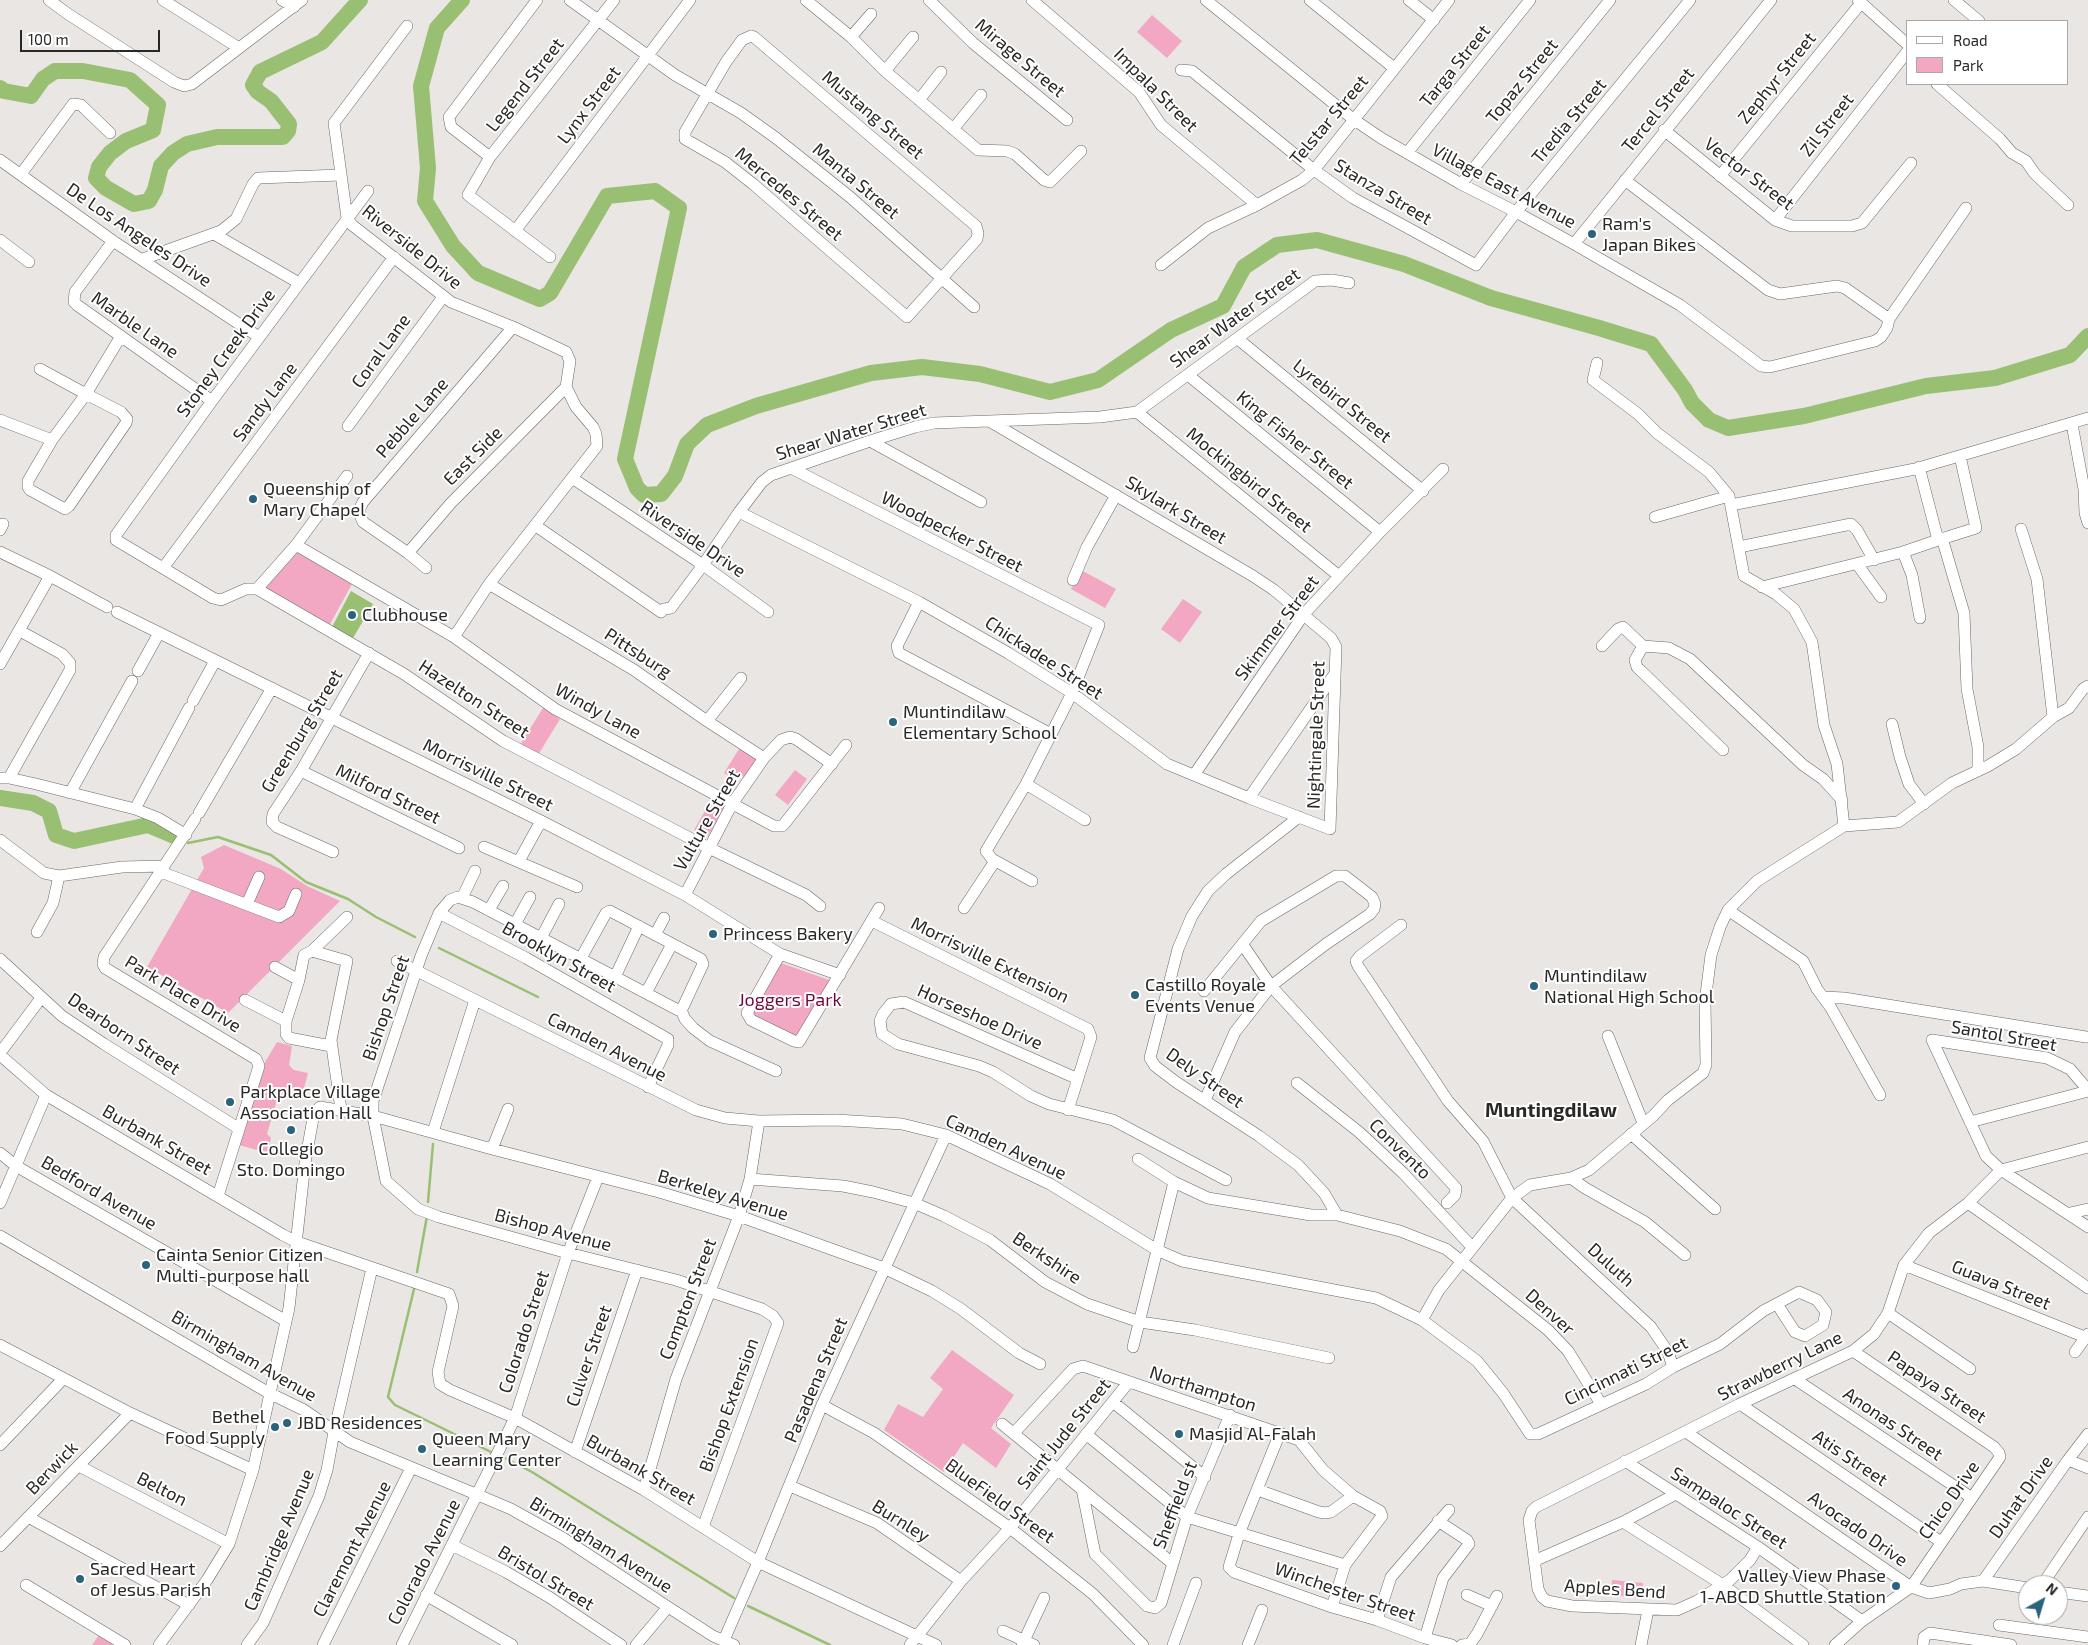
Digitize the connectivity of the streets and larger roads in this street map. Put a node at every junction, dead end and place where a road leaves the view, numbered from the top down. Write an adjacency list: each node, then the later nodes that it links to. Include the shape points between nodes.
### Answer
1 (49, 0): 30 (street, via 184,86 192,84)
2 (164, 0): 30 (street)
3 (282, 0): 21 (street)
4 (537, 0): 48 (street, via 449,117 451,126)
5 (570, 0): 23 (street, Manta Street)
6 (614, 0): 23 (street, Legend Street)
7 (690, 0): 32 (street, Lynx Street)
8 (806, 0): 27 (street)
9 (929, 0): 41 (street, Mirage Street, via 973,43)
10 (1032, 0): 58 (street, Impala Street, via 1139,92 1161,125)
11 (1206, 0): 42 (street, Village East Avenue)
12 (1310, 0): 33 (street)
13 (1409, 0): 24 (street)
14 (1449, 0): 24 (street, Telstar Street)
15 (1530, 0): 47 (street, Targa Street)
16 (1610, 0): 56 (street, Topaz Street)
17 (1690, 0): 61 (street, Tredia Street)
18 (1771, 0): 44 (street, Tercel Street)
19 (1954, 0): 25 (street)
20 (1859, 1): 29 (street); 54 (street, Zephyr Street)
21 (298, 4): 30 (street)
22 (871, 14): 27 (street)
23 (599, 20): 32 (street, Manta Street); 48 (street, Legend Street)
24 (1434, 20): 33 (street, Telstar Street)
25 (1978, 20)
26 (407, 26): 53 (street, Riverside Drive, via 336,118 334,127)
27 (850, 37): 35 (street)
28 (913, 37): 35 (street)
29 (1906, 43)
30 (239, 48)
31 (1906, 53): 63 (street, Zil Street)
32 (649, 56): 38 (street, Manta Street, via 675,75); 64 (street, Lynx Street)
33 (1394, 68): 42 (street, Telstar Street)
34 (1181, 70): 51 (street, Stanza Street, via 1192,71)
35 (885, 71): 40 (street)
36 (941, 72): 40 (street)
37 (1938, 85): 59 (street, via 2012,153 2026,161)
38 (708, 92): 75 (street, Manta Street, via 784,144 850,197); 75 (street, Mustang Street, via 742,40 754,37 980,224 976,239); 80 (street, Mercedes Street, via 685,132 685,138 725,162 753,184)
39 (981, 94): 43 (street)
40 (919, 100): 43 (street)
41 (1067, 120)
42 (1353, 120): 47 (street, Village East Avenue); 51 (street, Telstar Street)
43 (953, 129): 46 (street, via 978,150 1007,150 1015,154 1050,182)
44 (1664, 130): 54 (street, Vector Street); 55 (street, Tercel Street)
45 (110, 132): 52 (street, via 81,105 73,104)
46 (1081, 150)
47 (1407, 153): 56 (street, Village East Avenue)
48 (490, 157): 64 (street, Legend Street, via 468,195)
49 (0, 160): 52 (street, De Los Angeles Drive)
50 (1911, 163): 63 (street, Vector Street, via 1867,218 1857,225 1800,227)
51 (1314, 170): 58 (street, Telstar Street); 74 (street, Stanza Street, via 1353,198)
52 (21, 174): 67 (street, De Los Angeles Drive)
53 (341, 175): 62 (street, Riverside Drive); 65 (street, via 258,178 236,219)
54 (1720, 176): 63 (street, Vector Street)
55 (1625, 180): 68 (street, Tercel Street); 81 (street, via 1768,290 1780,294 1837,286 1845,288)
56 (1460, 184): 61 (street, Village East Avenue)
57 (368, 191): 62 (street, Stoney Creek Drive)
58 (1257, 205): 73 (street, Telstar Street, via 1208,228)
59 (2068, 205)
60 (1966, 208): 81 (street, Village East Avenue)
61 (1516, 212): 68 (street, Village East Avenue); 74 (street, Tredia Street)
62 (348, 218): 69 (street, Riverside Drive, via 352,225); 77 (street, Stoney Creek Drive)
63 (1775, 220)
64 (515, 231): 70 (street)
65 (214, 234): 71 (street); 77 (street)
66 (0, 240): 72 (street)
67 (113, 241): 71 (street, De Los Angeles Drive); 83 (street, Marble Lane, via 75,292 74,302)
68 (1574, 244): 81 (street, Village East Avenue, via 1680,305 1761,366 1770,367 1875,341 1887,328)
69 (394, 257): 78 (street, Riverside Drive); 126 (street, Sandy Lane)
70 (550, 257)
71 (143, 259): 84 (street, De Los Angeles Drive)
72 (29, 262)
73 (1161, 265)
74 (1476, 266)
75 (941, 278): 79 (street, Manta Street); 80 (street, Mustang Street)
76 (1348, 283): 85 (street, Shear Water Street, via 1332,280 1315,282)
77 (299, 284): 84 (street, Stoney Creek Drive)
78 (443, 297): 82 (street, Riverside Drive); 97 (street, Coral Lane)
79 (974, 307)
80 (907, 317)
81 (1889, 319)
82 (513, 328): 89 (street, Riverside Drive, via 566,352 570,362); 121 (street, Pebble Lane, via 360,508 363,522)
83 (121, 336): 90 (street); 91 (street, Marble Lane)
84 (259, 337): 91 (street, Stoney Creek Drive)
85 (1238, 339): 88 (street, Shear Water Street); 107 (street, Lyrebird Street)
86 (1597, 363): 109 (street, via 1593,380 1709,472)
87 (40, 369): 90 (street)
88 (1188, 375): 92 (street, Shear Water Street); 116 (street, King Fisher Street)
89 (566, 387): 105 (street, via 576,407 593,426 598,440 597,446); 121 (street, East Side)
90 (86, 394): 98 (street); 98 (street, via 121,412 126,423 64,509 30,490 27,484)
91 (212, 402): 126 (street, Stoney Creek Drive, via 116,537 118,542)
92 (1137, 412): 95 (street, Shear Water Street); 129 (street, Mockingbird Street)
93 (2088, 418): 96 (street)
94 (0, 420): 98 (street)
95 (991, 422): 99 (street, Shear Water Street, via 934,424); 108 (street, Skylark Street)
96 (2072, 424): 100 (street); 106 (street)
97 (348, 426)
98 (52, 440)
99 (870, 441): 102 (street, Shear Water Street); 110 (street)
100 (1960, 456): 101 (street); 117 (street, via 1976,528)
101 (1919, 467): 109 (street); 117 (street)
102 (791, 468): 111 (street, Shear Water Street, via 762,482); 152 (street, Woodpecker Street, via 1099,625)
103 (1444, 469): 107 (street, Skimmer Street)
104 (346, 476): 118 (street)
105 (572, 478): 114 (street); 125 (street, Riverside Drive)
106 (2086, 488): 113 (street)
107 (1423, 491): 116 (street, Skimmer Street)
108 (1116, 495): 130 (street); 137 (street, Skylark Street, via 1253,576)
109 (1730, 500): 112 (street); 119 (street)
110 (981, 502)
111 (739, 512): 125 (street, Shear Water Street); 135 (street, Chickadee Street)
112 (1655, 517)
113 (2088, 523)
114 (536, 526): 125 (street, Shear Water Street, via 661,612 670,608); 131 (street)
115 (2020, 529): 153 (street, via 2036,579)
116 (1380, 532): 129 (street, Skimmer Street)
117 (1940, 539): 122 (street); 162 (street, via 1964,613 1967,689 1978,747)
118 (296, 545): 133 (street); 141 (street, Windy Lane)
119 (1739, 547): 123 (street, via 1851,524); 132 (street, via 1744,576)
120 (0, 552): 128 (street, Morrisville Street)
121 (408, 552): 127 (street, Pebble Lane)
122 (1903, 552): 123 (street); 138 (street, via 1912,575)
123 (1874, 560): 124 (street)
124 (1857, 564): 132 (street); 134 (street)
125 (703, 565): 136 (street, Riverside Drive)
126 (163, 568): 133 (street, via 221,600 246,589)
127 (426, 568)
128 (50, 576): 139 (street); 140 (street, Morrisville Street)
129 (1339, 576): 137 (street, Skimmer Street)
130 (1073, 580)
131 (489, 584): 141 (street); 155 (street, Pittsburg, via 634,670)
132 (1762, 587): 169 (street, via 1794,609 1812,642 1824,725 1837,764)
133 (257, 589): 145 (street, Hazelton Street)
134 (1881, 597)
135 (920, 602): 152 (street, Chickadee Street); 157 (street, via 897,646 899,653)
136 (768, 612)
137 (1304, 614): 142 (street, Skylark Street); 164 (street, Skimmer Street)
138 (1920, 618)
139 (20, 631): 147 (street); 165 (street, via 62,654 70,663 70,670)
140 (159, 633): 146 (street, Morrisville Street); 167 (street)
141 (454, 637): 170 (street, Windy Lane, via 555,709)
142 (1334, 642): 148 (street, Nightingale Street)
143 (1602, 646): 144 (street, via 1624,627)
144 (1643, 646): 159 (street, via 1635,660 1637,668); 169 (street, via 1669,648 1690,659 1803,765 1823,778)
145 (369, 653): 154 (street, Greenburg Street); 182 (street, Hazelton Street, via 503,741)
146 (215, 661): 151 (street, Morrisville Street); 172 (street)
147 (0, 664)
148 (1334, 675): 168 (street); 177 (street, Nightingale Street)
149 (741, 678): 155 (street)
150 (2088, 686): 153 (street, via 2069,708)
151 (272, 688): 154 (street, Morrisville Street); 178 (street, Park Place Drive)
152 (1072, 693): 157 (street); 164 (street, Chickadee Street, via 1167,764)
153 (2053, 717): 162 (street, via 2016,749)
154 (332, 718): 163 (street, Greenburg Street); 175 (street, Morrisville Street)
155 (707, 721): 160 (street, Pittsburg)
156 (1892, 724): 171 (street, via 1909,784)
157 (1051, 734): 166 (street)
158 (846, 745): 161 (street)
159 (1723, 750)
160 (764, 758): 161 (street, Vulture Street, via 781,740 790,737); 170 (street, Vulture Street)
161 (832, 764): 170 (street, Windy Lane, via 782,826 774,826)
162 (1978, 770): 171 (street, via 1952,783)
163 (301, 771): 181 (street, Milford Street); 183 (street, Greenburg Street, via 273,814 272,822)
164 (1194, 775): 168 (street, Chickadee Street)
165 (4, 778): 167 (street)
166 (1026, 784): 173 (street); 185 (street, via 987,848 987,854)
167 (70, 793): 172 (street)
168 (1249, 798): 174 (street, Chickadee Street)
169 (1842, 800): 176 (street)
170 (732, 804): 182 (street, Vulture Street)
171 (1924, 804): 176 (street, via 1898,822)
172 (135, 809): 178 (street)
173 (1085, 820)
174 (1296, 820): 177 (street, Chickadee Street); 246 (street, Dely Street, via 1208,891 1192,916 1178,949 1150,1058 1155,1066)
175 (541, 821): 184 (street); 194 (street, Morrisville Street)
176 (1844, 826): 203 (street, via 1758,880)
177 (1330, 829)
178 (186, 835): 186 (street, Park Place Drive)
179 (0, 840): 188 (street, via 44,873)
180 (484, 847): 184 (street)
181 (459, 848)
182 (709, 848): 194 (street, Vulture Street); 199 (street, Hazelton Street, via 806,895)
183 (333, 852)
184 (519, 861): 192 (street)
185 (995, 861): 190 (street); 201 (street)
186 (162, 869): 188 (street, via 122,867); 197 (street); 254 (street, Park Place Drive, via 104,957 105,968 256,1059 259,1066)
187 (475, 871): 196 (street)
188 (59, 876): 211 (street, via 53,903)
189 (259, 877): 197 (street)
190 (1032, 881)
191 (503, 886): 202 (street)
192 (578, 887)
193 (296, 894): 197 (street, via 290,911 279,917)
194 (685, 895): 217 (street, Morrisville Street)
195 (530, 897): 208 (street)
196 (462, 898): 202 (street); 204 (street, via 450,900)
197 (247, 904)
198 (559, 904): 213 (street)
199 (820, 906)
200 (879, 908): 207 (street)
201 (964, 908)
202 (489, 910): 208 (street)
203 (1728, 910): 229 (street, via 1803,962); 253 (street, via 1711,955 1704,1002 1705,1069)
204 (439, 913): 222 (street, Bishop Street); 242 (street, Brooklyn Street, via 668,1038 668,1045)
205 (347, 917): 216 (street)
206 (664, 918): 212 (street)
207 (872, 921): 223 (street); 240 (street, Morrisville Extension, via 1081,1024 1091,1037)
208 (515, 924): 213 (street)
209 (1401, 925): 270 (street, via 1360,956 1356,961 1358,966 1448,1101 1484,1141)
210 (639, 926): 212 (street); 219 (street, via 608,911); 224 (street)
211 (36, 932)
212 (654, 934): 214 (street)
213 (541, 938): 219 (street)
214 (672, 944): 228 (street); 233 (street, via 704,962)
215 (1243, 946): 226 (street); 226 (street, via 1261,921 1336,876 1345,876 1372,898 1375,904 1370,914); 227 (street)
216 (312, 951): 225 (street, via 304,955); 237 (street, via 347,961)
217 (780, 954): 223 (street, Morrisville Street); 223 (street, via 747,1013 751,1020 794,1041 801,1040)
218 (0, 958): 230 (street, Dearborn Street)
219 (581, 958): 224 (street)
220 (397, 961): 222 (street, Camden Avenue)
221 (275, 967): 225 (street)
222 (417, 971): 232 (street, Camden Avenue); 250 (street, Bishop Street, via 373,1101)
223 (840, 975)
224 (614, 977): 228 (street)
225 (299, 980): 234 (street)
226 (1271, 986): 246 (street, via 1235,1032); 273 (street, via 1456,1188)
227 (1204, 991)
228 (646, 993): 233 (street)
229 (1824, 997): 236 (street); 245 (street)
230 (41, 998): 238 (street); 254 (street, Dearborn Street, via 104,1044)
231 (245, 1000): 234 (street)
232 (475, 1000): 242 (street, Camden Avenue); 255 (street)
233 (681, 1010): 239 (street, via 693,1028 710,1041)
234 (286, 1021): 237 (street, via 289,1038)
235 (1608, 1036): 253 (street)
236 (2086, 1037)
237 (331, 1046): 248 (street)
238 (0, 1054): 244 (street, Burbank Street)
239 (776, 1071)
240 (1078, 1079): 249 (street); 249 (street, Horseshoe Drive, via 904,1002 891,1004 880,1021 882,1034 898,1044 980,1066 1031,1096)
241 (1297, 1083): 283 (street, Convento, via 1359,1132)
242 (648, 1087): 251 (street, Camden Avenue, via 683,1105 710,1114)
243 (2088, 1090): 252 (street); 252 (street, Santol Street, via 2070,1069 2047,1058 1932,1040)
244 (46, 1095): 262 (street); 269 (street, Burbank Street)
245 (1880, 1095)
246 (1205, 1100): 278 (street, Dely Street, via 1298,1165 1324,1193)
247 (508, 1109): 259 (street)
248 (341, 1110): 250 (street, Berkeley Avenue); 282 (street, Berkeley Avenue, via 320,1107 314,1113)
249 (1068, 1110): 267 (street, Horseshoe Drive, via 1113,1120)
250 (373, 1116): 255 (street, Berkeley Avenue); 285 (street, Bishop Avenue, via 386,1181 418,1209)
251 (758, 1121): 257 (street, Camden Avenue, via 836,1120 902,1124); 265 (street, Compton Street)
252 (1970, 1122): 263 (street, via 1986,1156)
253 (1644, 1123): 256 (street)
254 (238, 1128): 269 (street)
255 (433, 1132): 259 (street, Berkeley Avenue)
256 (1632, 1134): 266 (street, via 1589,1170); 276 (street)
257 (946, 1135): 272 (street, Pasadena Street); 284 (street, Camden Avenue, via 1050,1184)
258 (2088, 1147): 263 (street)
259 (492, 1149): 264 (street, Berkeley Avenue)
260 (0, 1153): 262 (street, Bedford Avenue)
261 (1138, 1159): 268 (street)
262 (16, 1166): 271 (street); 297 (street, Bedford Avenue)
263 (2001, 1170): 274 (street, Strawberry Lane); 277 (street)
264 (598, 1177): 279 (street, Berkeley Avenue); 285 (street, Colorado Street)
265 (750, 1178): 272 (street, Berkshire, via 843,1186); 279 (street, Compton Street)
266 (1571, 1178): 270 (street, via 1530,1184); 286 (street, via 1644,1222)
267 (1226, 1180)
268 (1174, 1182): 278 (street, via 1225,1202 1310,1215); 284 (street)
269 (218, 1196): 282 (street, Burbank Street)
270 (1512, 1198): 283 (street); 307 (street, Duluth, via 1651,1326 1668,1352)
271 (0, 1203)
272 (914, 1203): 290 (street, Pasadena Street); 298 (street, Berkshire, via 990,1240 1045,1282 1087,1304)
273 (1448, 1203)
274 (1968, 1203): 288 (street, Strawberry Lane, via 1929,1233); 292 (street)
275 (2088, 1208): 277 (street)
276 (1715, 1209)
277 (2070, 1213): 280 (street)
278 (1337, 1215): 287 (street, via 1400,1231 1446,1249)
279 (739, 1216): 290 (street, Berkeley Avenue); 293 (street, Compton Street)
280 (2088, 1227)
281 (0, 1236): 312 (street, Birmingham Avenue)
282 (297, 1242): 289 (street, Burbank Street); 297 (street)
283 (1472, 1247): 287 (street)
284 (1157, 1250): 296 (street, Camden Avenue, via 1182,1261 1376,1298); 298 (street)
285 (568, 1254): 291 (street, Bishop Avenue); 319 (street, Colorado Street)
286 (1685, 1255)
287 (1461, 1260): 296 (street); 314 (street, Denver, via 1548,1330 1568,1351)
288 (1904, 1265): 295 (street, Strawberry Lane); 300 (street, Guava Street)
289 (372, 1268): 319 (street, Burbank Street, via 449,1294 453,1306 438,1372 440,1384); 321 (street, Cambridge Avenue)
290 (884, 1268): 306 (street, Berkeley Avenue, via 940,1296); 316 (street, Pasadena Street)
291 (637, 1270): 293 (street, Bishop Avenue); 329 (street, Culver Street)
292 (2088, 1288)
293 (711, 1291): 299 (street, Bishop Avenue, via 762,1309); 341 (street, Compton Street, via 676,1379)
294 (1777, 1304): 307 (street, Cincinnati Street, via 1720,1344)
295 (1888, 1313): 303 (street, Strawberry Lane, via 1874,1334); 308 (street)
296 (1422, 1320): 326 (street, Camden Avenue, via 1477,1360)
297 (286, 1322): 312 (street)
298 (1140, 1322): 302 (street); 305 (street, Berkshire)
299 (778, 1323): 354 (street, Bishop Extension)
300 (2087, 1335): 304 (street)
301 (0, 1345): 309 (street)
302 (1133, 1347)
303 (1853, 1351): 310 (street, Strawberry Lane); 330 (street, Papaya Street)
304 (2075, 1352)
305 (1330, 1358)
306 (1040, 1364)
307 (1673, 1367): 314 (street, Cincinnati Street, via 1646,1384)
308 (1970, 1369)
309 (63, 1378): 317 (street); 328 (street)
310 (1795, 1378): 315 (street, Strawberry Lane); 346 (street, Anonas Street)
311 (1128, 1383): 313 (street, Saint Jude Street); 318 (street, Northampton); 324 (street, Northampton, via 1084,1366 1073,1369)
312 (269, 1393): 321 (street, Birmingham Avenue, via 304,1410); 337 (street)
313 (1112, 1402): 325 (street, Saint Jude Street); 338 (street)
314 (1601, 1404): 326 (street, Cincinnati Street, via 1538,1434)
315 (1740, 1404): 322 (street, Strawberry Lane); 357 (street, Atis Street)
316 (822, 1405): 339 (street, Pasadena Street); 355 (street, BlueField Street, via 874,1434)
317 (130, 1413): 333 (street, Berwick); 337 (street)
318 (1230, 1415): 323 (street, Northampton); 338 (street, Sheffield st)
319 (515, 1418): 329 (street, Burbank Street); 343 (street, Colorado Street)
320 (1002, 1424): 324 (street)
321 (334, 1432): 334 (street, Birmingham Avenue); 396 (street, Cambridge Avenue, via 328,1470 316,1504 263,1623)
322 (1686, 1432): 331 (street, Strawberry Lane); 373 (street, Avocado Drive)
323 (1280, 1433): 342 (street); 345 (street, Northampton, via 1299,1440 1323,1470)
324 (1014, 1434): 336 (street)
325 (1086, 1434): 336 (street, Saint Jude Street); 351 (street)
326 (1530, 1434)
327 (2088, 1434): 332 (street, Duhat Drive)
328 (0, 1445)
329 (575, 1452): 341 (street, Burbank Street)
330 (2000, 1453): 346 (street, Chico Drive)
331 (1625, 1460): 344 (street, Sampaloc Street); 347 (street, Strawberry Lane)
332 (2068, 1460): 335 (street); 368 (street, Duhat Drive)
333 (79, 1466): 349 (street, Berwick); 358 (street, Belton)
334 (412, 1468): 343 (street, Birmingham Avenue); 397 (street, Claremont Avenue)
335 (2088, 1468)
336 (1058, 1469): 340 (street); 355 (street, Saint Jude Street)
337 (254, 1470): 358 (street)
338 (1205, 1477): 351 (street, Sheffield st)
339 (790, 1486): 363 (street, Pasadena Street); 367 (street, Burnley, via 876,1523)
340 (1082, 1489): 364 (street); 364 (street, Sheffield st, via 1095,1554 1147,1606 1155,1608 1160,1603)
341 (644, 1490): 354 (street, Burbank Street)
342 (1258, 1490): 345 (street, via 1319,1512 1331,1512); 356 (street)
343 (478, 1494): 359 (street, Colorado Avenue); 380 (street, Birmingham Avenue, via 563,1538)
344 (1676, 1494): 353 (street); 361 (street, Sampaloc Street)
345 (1353, 1496): 365 (street, Northampton, via 1380,1511 1382,1516)
346 (1972, 1498): 357 (street, Chico Drive)
347 (1536, 1507): 362 (street, Apples Bend, via 1529,1520)
348 (1449, 1510): 352 (street)
349 (28, 1517): 360 (street, Berwick); 379 (street)
350 (2088, 1517): 366 (street)
351 (1188, 1518): 356 (street); 364 (street, Sheffield st)
352 (1438, 1521): 384 (street, via 1391,1577); 389 (street, via 1469,1544 1444,1578)
353 (1624, 1522): 362 (street); 371 (street)
354 (703, 1527): 363 (street, Burbank Street)
355 (1010, 1528): 367 (street, Saint Jude Street); 402 (street, BlueField Street, via 1093,1594)
356 (1239, 1534): 365 (street); 381 (street, Winchester Street, via 1229,1567 1234,1572)
357 (1940, 1542): 373 (street, Chico Drive)
358 (229, 1544): 379 (street)
359 (452, 1545): 375 (street, Colorado Avenue); 399 (street, Bristol Street, via 549,1597)
360 (0, 1546)
361 (1758, 1547): 371 (street, Apples Bend, via 1740,1571); 385 (street, Sampaloc Street)
362 (1534, 1561): 383 (street, Apples Bend, via 1538,1589 1547,1601 1572,1606)
363 (758, 1562): 390 (street, Burbank Street); 391 (street, Pasadena Street)
364 (1172, 1562)
365 (1345, 1565): 381 (street)
366 (2049, 1575)
367 (961, 1581): 390 (street, Saint Jude Street)
368 (1983, 1581): 372 (street, Avocado Drive); 373 (street, Avocado Drive, via 1929,1592)
369 (1196, 1583): 403 (street)
370 (26, 1585): 394 (street)
371 (1723, 1585): 383 (street, Apples Bend, via 1677,1610); 408 (street)
372 (2018, 1586)
373 (1911, 1587): 385 (street, Chico Drive)
374 (2068, 1593): 377 (street)
375 (426, 1595): 393 (street, Colorado Avenue); 398 (street)
376 (1466, 1595): 406 (street, via 1494,1601 1470,1644)
377 (2088, 1596)
378 (1044, 1598): 392 (street)
379 (189, 1605): 395 (street)
380 (668, 1607): 391 (street, Birmingham Avenue); 400 (street)
381 (1332, 1607): 384 (street, Winchester Street)
382 (1262, 1610): 404 (street)
383 (1648, 1610): 407 (street)
384 (1376, 1620): 389 (street, Winchester Street)
385 (1862, 1621): 409 (street, Chico Drive)
386 (1999, 1625): 388 (street)
387 (1003, 1631): 392 (street)
388 (2088, 1637)
389 (1425, 1638): 405 (street, Winchester Street)
390 (913, 1641): 401 (street, Burbank Street)
391 (729, 1643)
392 (1027, 1643)
393 (404, 1644)
394 (125, 1645)
395 (159, 1645)
396 (248, 1645)
397 (323, 1645)
398 (512, 1645)
399 (621, 1645)
400 (636, 1645)
401 (936, 1645)
402 (1142, 1645)
403 (1173, 1645)
404 (1248, 1645)
405 (1452, 1645)
406 (1462, 1645)
407 (1641, 1645)
408 (1804, 1645)
409 (1835, 1645)
410 (1923, 1645): 411 (street, via 1924,1637 1930,1633)
411 (2011, 1645)

